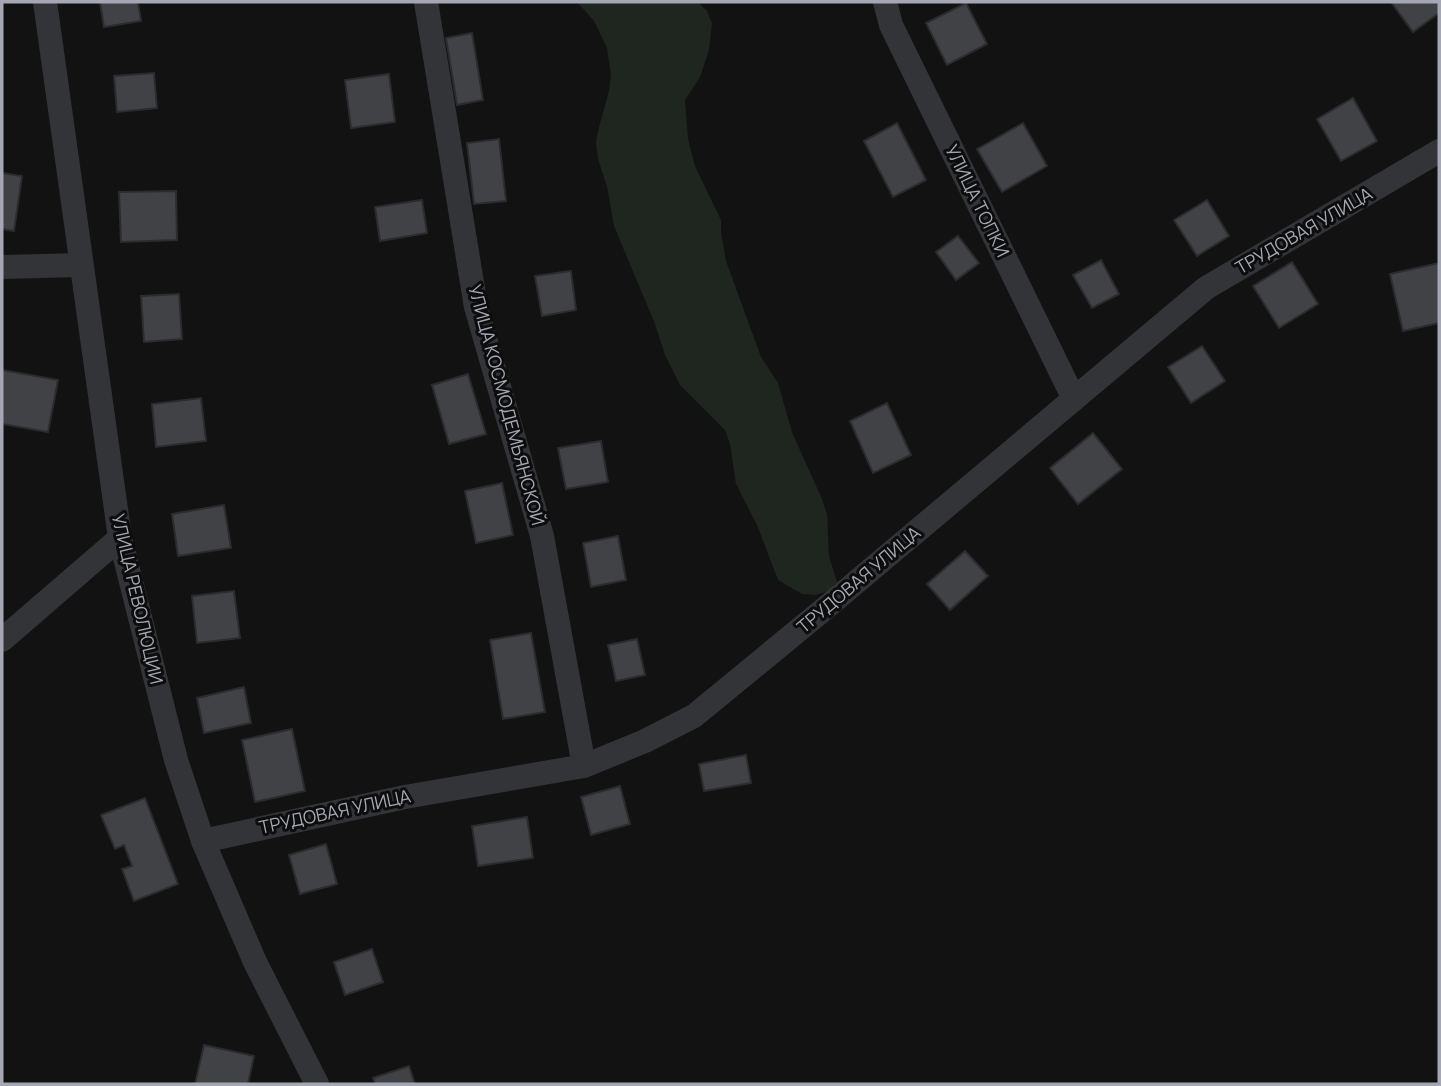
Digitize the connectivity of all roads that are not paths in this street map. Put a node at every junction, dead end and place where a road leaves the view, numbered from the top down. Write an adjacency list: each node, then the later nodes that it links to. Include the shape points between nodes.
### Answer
1 (45, 2): 5 (street, УЛИЦА РЕВОЛЮЦИИ)
2 (426, 2): 10 (street, УЛИЦА КОСМОДЕМЬЯНСКОЙ, via 476,307 542,536)
3 (885, 2): 7 (street, УЛИЦА ТОПКИ, via 891,25)
4 (1439, 151): 7 (street, ТРУДОВАЯ УЛИЦА, via 1206,288)
5 (81, 265): 6 (street); 8 (street, УЛИЦА РЕВОЛЮЦИИ)
6 (2, 267)
7 (1074, 399): 10 (street, ТРУДОВАЯ УЛИЦА, via 694,716)
8 (120, 538): 9 (street); 11 (street, УЛИЦА РЕВОЛЮЦИИ, via 176,760)
9 (2, 640)
10 (584, 766): 11 (street, ТРУДОВАЯ УЛИЦА, via 405,797)
11 (203, 841): 12 (street, УЛИЦА РЕВОЛЮЦИИ)
12 (317, 1084)

